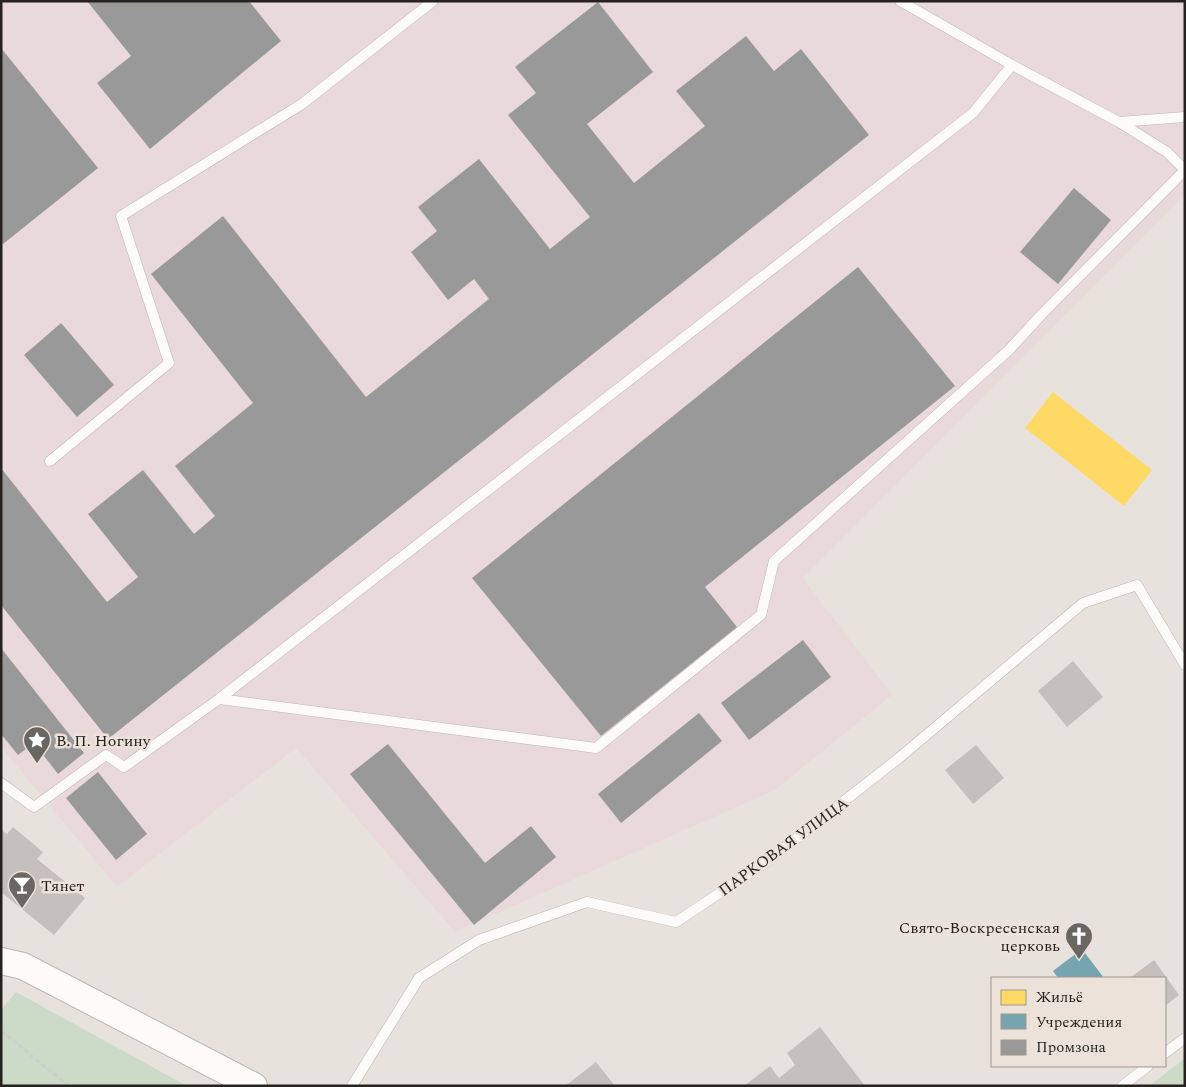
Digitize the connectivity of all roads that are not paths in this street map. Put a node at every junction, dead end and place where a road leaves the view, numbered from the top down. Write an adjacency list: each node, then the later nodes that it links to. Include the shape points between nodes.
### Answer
1 (433, 1): 7 (lane, via 302,104 121,216 169,363)
2 (900, 1): 3 (lane)
3 (1012, 65): 5 (lane); 9 (lane, via 974,113)
4 (1185, 117): 5 (lane)
5 (1120, 122): 6 (lane, via 1167,152)
6 (1185, 170): 9 (lane, via 1009,350 774,561 761,615 596,748)
7 (50, 461)
8 (1185, 665): 16 (lane, ПАРКОВАЯ УЛИЦА, via 1137,585 1083,603 891,764 765,863 676,922 587,902 479,940 419,978)
9 (219, 699): 10 (lane, via 124,767 106,755 34,807)
10 (1, 783)
11 (12, 964): 15 (street)
12 (1185, 1038): 13 (lane)
13 (1166, 1052)
14 (1147, 1067): 17 (lane)
15 (254, 1086)
16 (352, 1086)
17 (1122, 1086)

